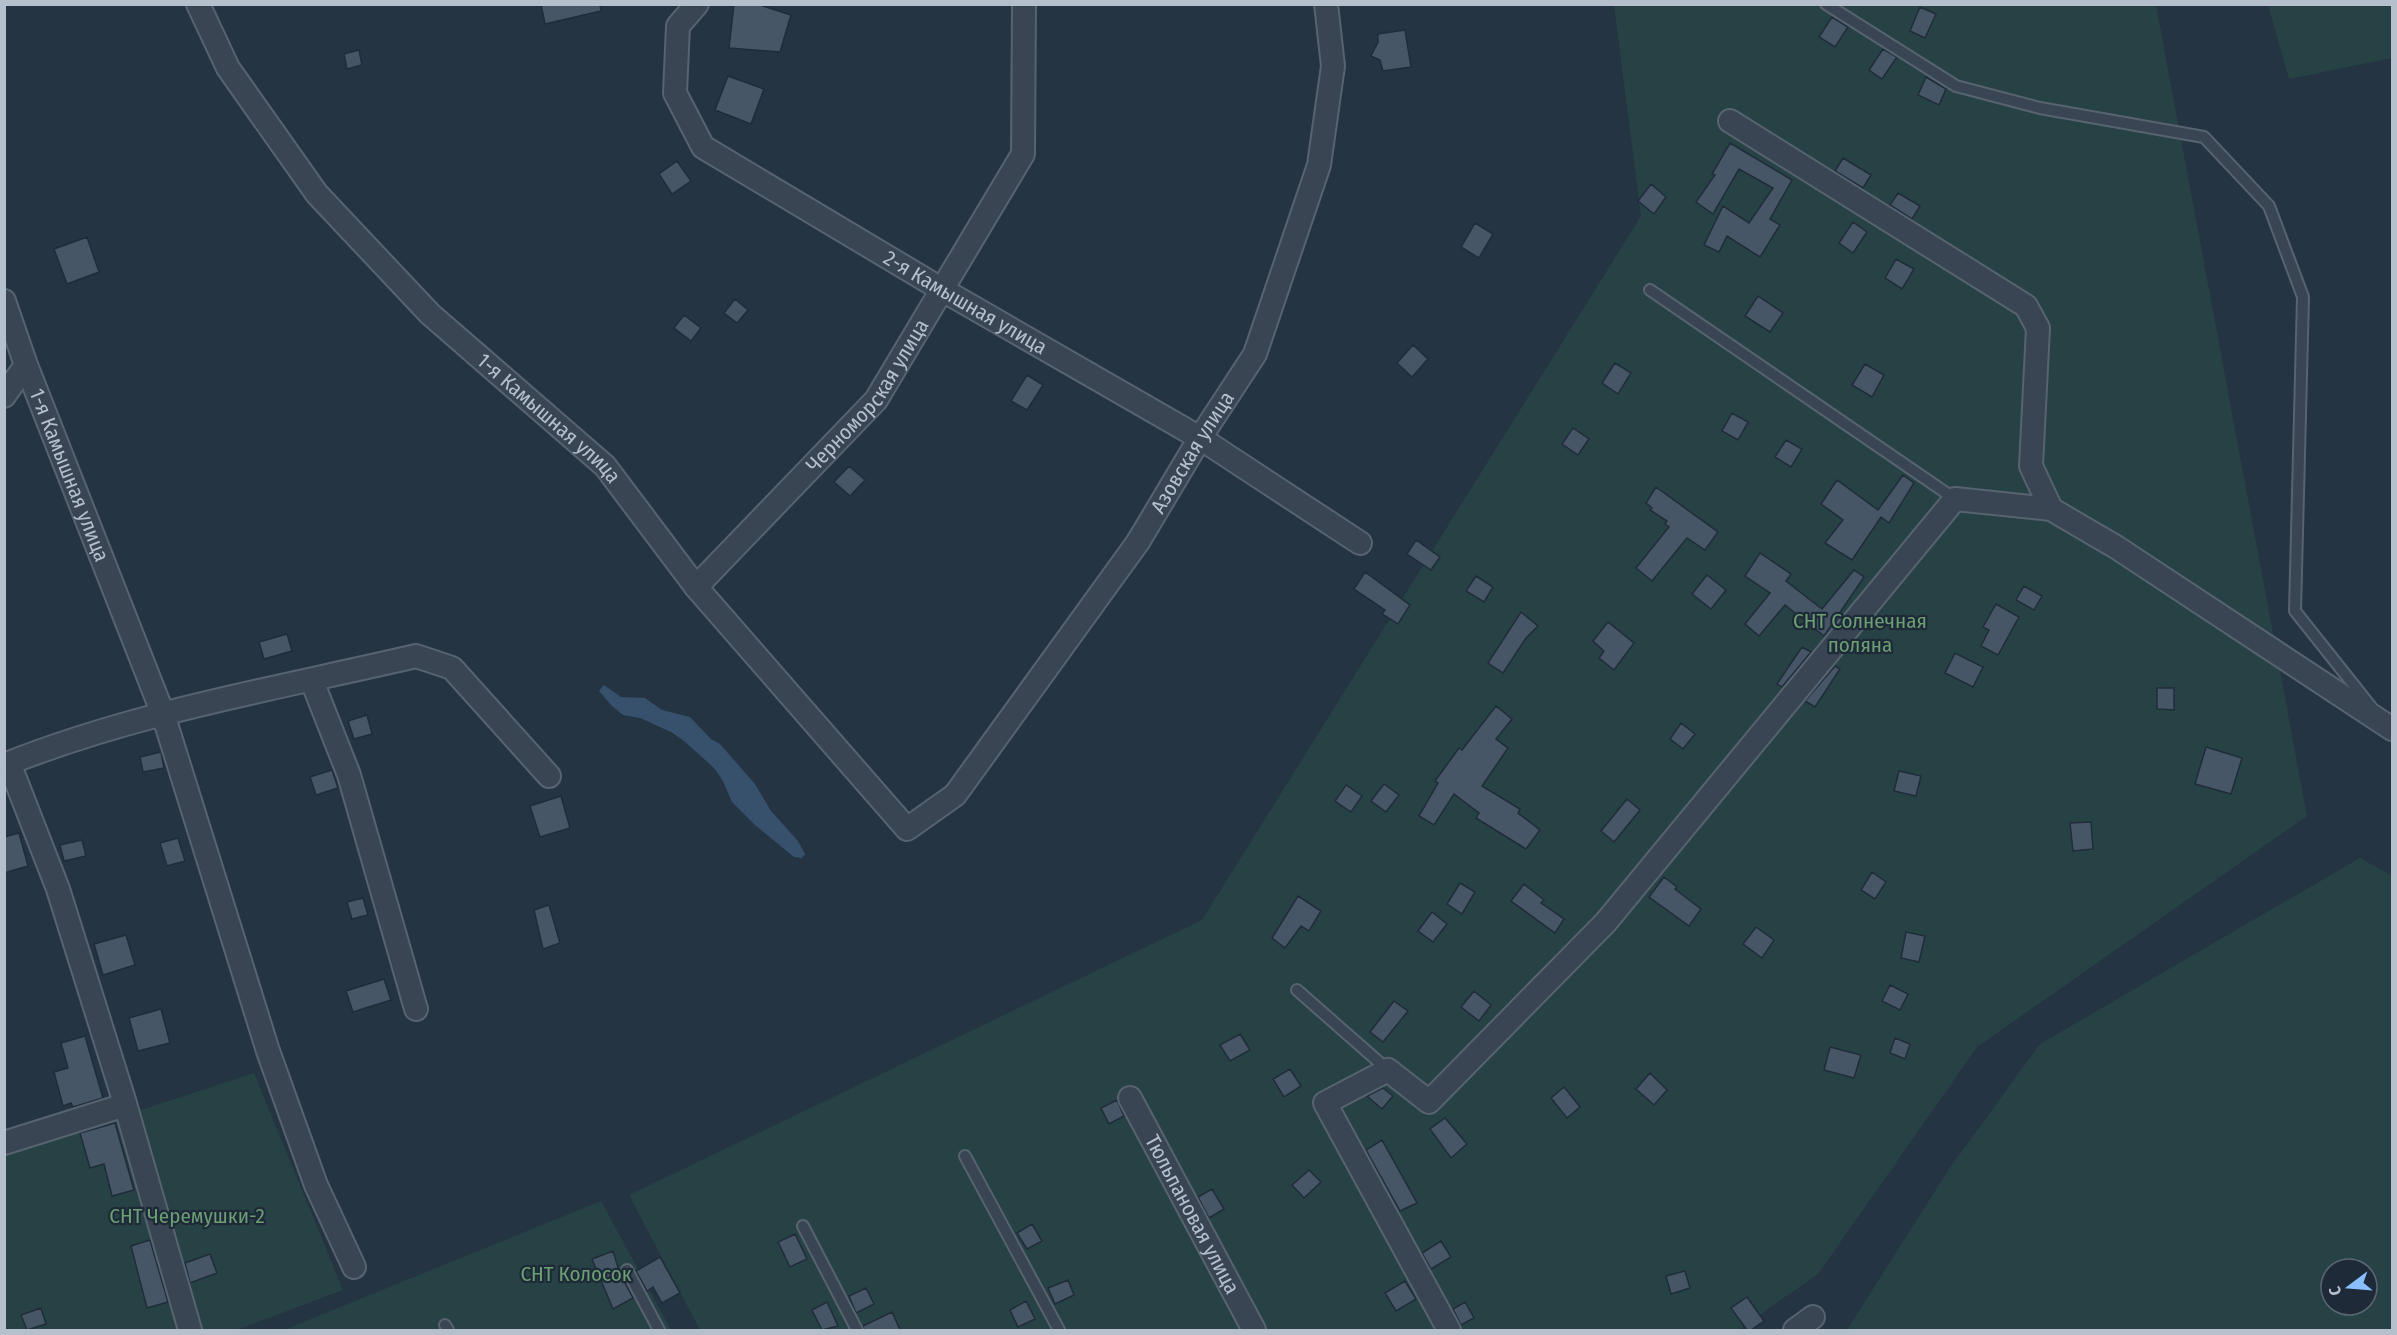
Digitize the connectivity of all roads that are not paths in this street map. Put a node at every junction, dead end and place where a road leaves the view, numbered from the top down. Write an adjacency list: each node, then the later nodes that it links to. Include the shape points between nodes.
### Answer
1 (198, 4): 16 (street, 1-я Камышная улица, via 228,68 317,194 430,314 605,466)
2 (697, 4): 7 (street, 2-я Камышная улица, via 678,26 675,93 703,147)
3 (1024, 4): 7 (street, Черноморская улица, via 1023,154)
4 (1326, 4): 12 (street, Азовская улица, via 1333,66 1319,165 1255,354)
5 (1826, 4): 19 (lane, via 1956,86 2040,108 2204,137 2269,206 2303,297 2295,611)
6 (1730, 121): 14 (street, via 2026,306 2038,328 2031,465)
7 (941, 289): 12 (street, 2-я Камышная улица); 16 (street, Черноморская улица, via 876,400)
8 (1650, 290): 13 (lane)
9 (4, 301): 10 (street, 1-я Камышная улица)
10 (26, 365): 11 (street); 18 (street, 1-я Камышная улица)
11 (4, 396)
12 (1200, 438): 15 (street, 2-я Камышная улица); 22 (street, Азовская улица, via 1138,542 955,795)
13 (1956, 499): 14 (street); 25 (street, via 1606,922 1429,1102)
14 (2051, 509): 19 (street, via 2116,547)
15 (1360, 543)
16 (696, 587): 22 (street, 1-я Камышная улица)
17 (312, 681): 18 (street); 21 (street, via 416,656 452,668); 24 (street, via 349,775)
18 (163, 714): 20 (street, via 62,743); 31 (street, 1-я Камышная улица, via 268,1052 316,1185)
19 (2390, 728)
20 (7, 764): 27 (street, via 58,888)
21 (549, 776)
22 (907, 829)
23 (1297, 990): 25 (lane)
24 (416, 1009)
25 (1388, 1070): 39 (street, via 1325,1102)
26 (1130, 1098): 38 (street, Тюльпановая улица)
27 (125, 1105): 28 (street); 34 (street)
28 (4, 1143)
29 (965, 1156): 37 (lane)
30 (803, 1226): 36 (lane)
31 (354, 1267)
32 (627, 1270): 35 (lane)
33 (1814, 1317): 40 (street)
34 (190, 1330)
35 (659, 1330)
36 (857, 1330)
37 (1059, 1330)
38 (1254, 1330)
39 (1449, 1330)
40 (1795, 1330)

